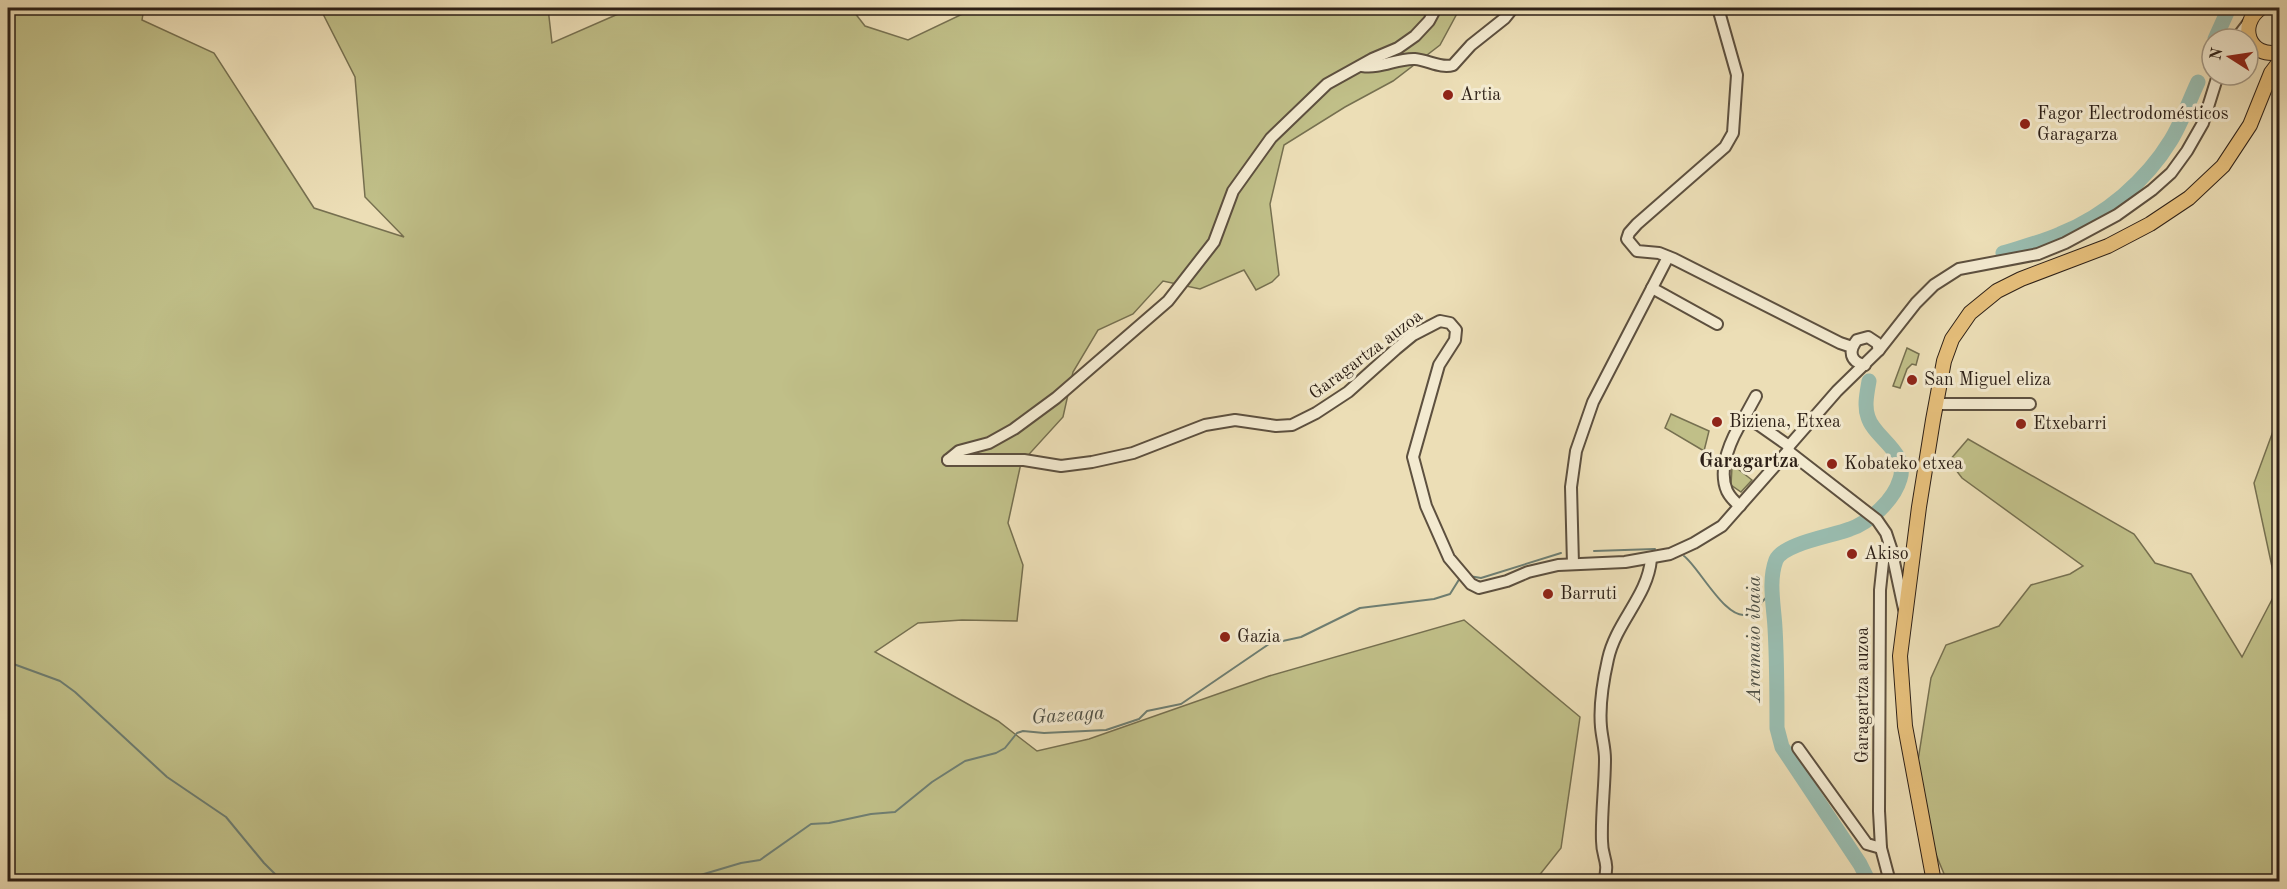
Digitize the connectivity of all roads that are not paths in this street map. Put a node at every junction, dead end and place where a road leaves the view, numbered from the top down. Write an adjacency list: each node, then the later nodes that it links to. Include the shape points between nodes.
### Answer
1 (1436, 8): 9 (street, via 1416,36)
2 (1513, 8): 9 (street, via 1453,65 1416,59 1371,68)
3 (1718, 8): 12 (street, via 1737,80 1733,133 1725,147 1629,233 1627,239 1637,251)
4 (2260, 8): 5 (main road)
5 (2249, 21): 6 (street); 7 (main road, via 2248,35)
6 (2245, 27)
7 (2263, 50): 10 (main road)
8 (2280, 61): 10 (main road)
9 (1362, 66): 26 (street, Garagartza auzoa, via 1327,84 1271,138 1233,191 1214,242 1168,301 1056,398 1014,429 989,443 959,451 948,460 1024,460 1061,466 1133,453 1205,425 1235,420 1292,425 1348,392 1396,348 1440,321 1450,323 1456,330 1455,340 1439,364 1413,457 1426,506 1449,558 1479,588 1538,570)
10 (2266, 84): 19 (main road, via 2250,125 2223,166 2189,198 2130,236 2021,279 1982,301 1952,339)
11 (2214, 87): 16 (street, via 2203,123 2187,151 2152,190 2118,215 2065,243 2038,254 1959,269 1916,303)
12 (1668, 257): 13 (street); 15 (street)
13 (1652, 288): 14 (street); 26 (street, via 1593,402 1575,453 1571,487)
14 (1717, 324)
15 (1852, 347): 16 (street, via 1865,337 1873,339); 17 (street, via 1853,360)
16 (1879, 350): 17 (street)
17 (1865, 364): 22 (street, Garagartza auzoa, via 1836,391)
18 (1756, 396): 21 (street)
19 (1936, 404): 20 (street); 27 (main road)
20 (2030, 404)
21 (1744, 418): 22 (street); 23 (street, via 1732,441 1725,471 1728,494)
22 (1789, 449): 23 (street, Garagartza auzoa); 24 (street, via 1877,520)
23 (1740, 506): 25 (street, Garagartza auzoa, via 1722,526 1694,543)
24 (1889, 544): 27 (street); 29 (street, Garagartza auzoa, via 1880,590)
25 (1651, 559): 26 (street, Garagartza auzoa); 30 (street, via 1642,590 1613,642 1603,687 1601,843 1608,864)
26 (1574, 564)
27 (1905, 610): 32 (main road, via 1900,684)
28 (1798, 748): 29 (street, via 1867,844)
29 (1881, 848): 31 (street, Garagartza auzoa)
30 (1604, 882)
31 (1890, 882)
32 (1934, 882)

